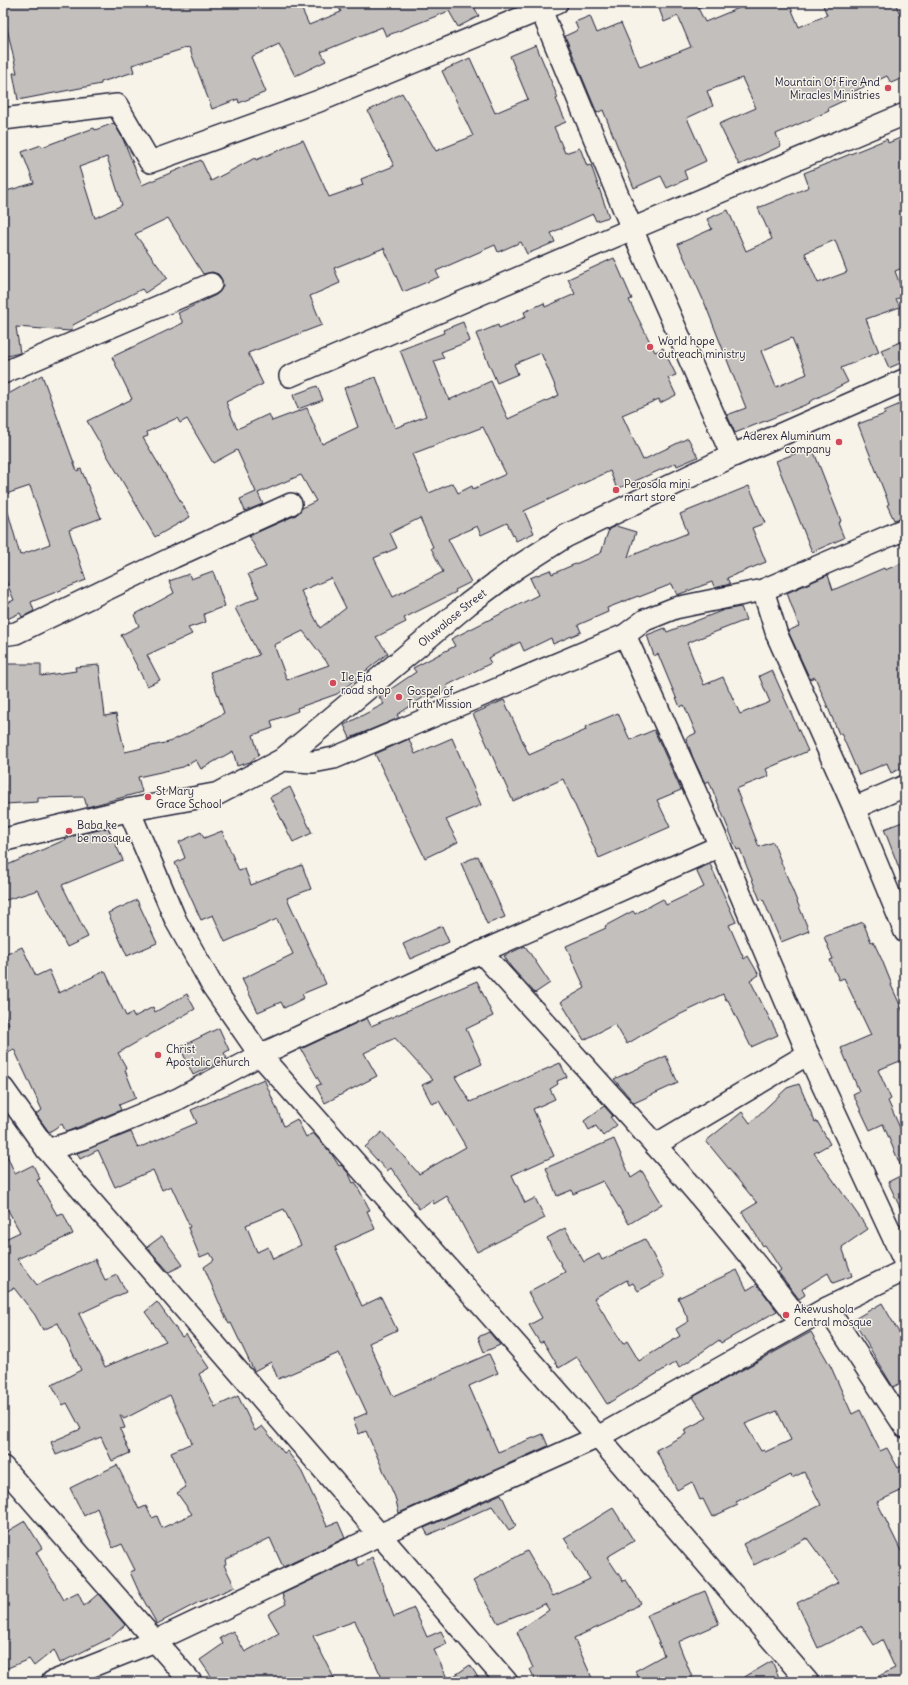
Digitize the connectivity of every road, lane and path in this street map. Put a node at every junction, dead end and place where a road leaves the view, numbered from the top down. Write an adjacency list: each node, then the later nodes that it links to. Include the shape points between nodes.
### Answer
1 (549, 6): 3 (street, via 319,101 150,162 117,105); 4 (street)
2 (905, 114): 4 (street)
3 (3, 119)
4 (632, 229): 7 (street); 9 (street)
5 (211, 284): 6 (street)
6 (3, 373)
7 (290, 376)
8 (905, 380): 9 (street, Oluwalose Street)
9 (732, 456): 15 (street, Oluwalose Street, via 566,536 516,568 468,604)
10 (291, 504): 13 (street, via 16,633)
11 (905, 529): 12 (street)
12 (763, 590): 14 (street, via 675,608 645,620); 17 (street, via 777,635)
13 (3, 635)
14 (625, 635): 15 (street, via 334,758 313,762); 20 (street)
15 (282, 760): 18 (street, Oluwalose Street, via 217,794)
16 (905, 786): 17 (street)
17 (854, 808): 21 (street)
18 (129, 810): 19 (street, Oluwalose Street); 24 (street, via 176,921 213,987)
19 (3, 840)
20 (720, 846): 22 (street); 23 (street)
21 (905, 932)
22 (481, 952): 24 (street); 26 (street)
23 (808, 1054): 26 (street); 28 (street)
24 (260, 1055): 27 (street, via 178,1099 85,1138); 33 (street)
25 (3, 1088): 27 (street)
26 (655, 1145): 31 (street, via 765,1274)
27 (47, 1150): 35 (street)
28 (905, 1263)
29 (905, 1270): 30 (street)
30 (826, 1308): 31 (street); 32 (street)
31 (801, 1322): 33 (street)
32 (905, 1427)
33 (598, 1437): 35 (street); 40 (street)
34 (3, 1467): 36 (street)
35 (379, 1535): 36 (street); 39 (street)
36 (155, 1641): 37 (street); 38 (street)
37 (52, 1682)
38 (190, 1682)
39 (507, 1682)
40 (808, 1682)

